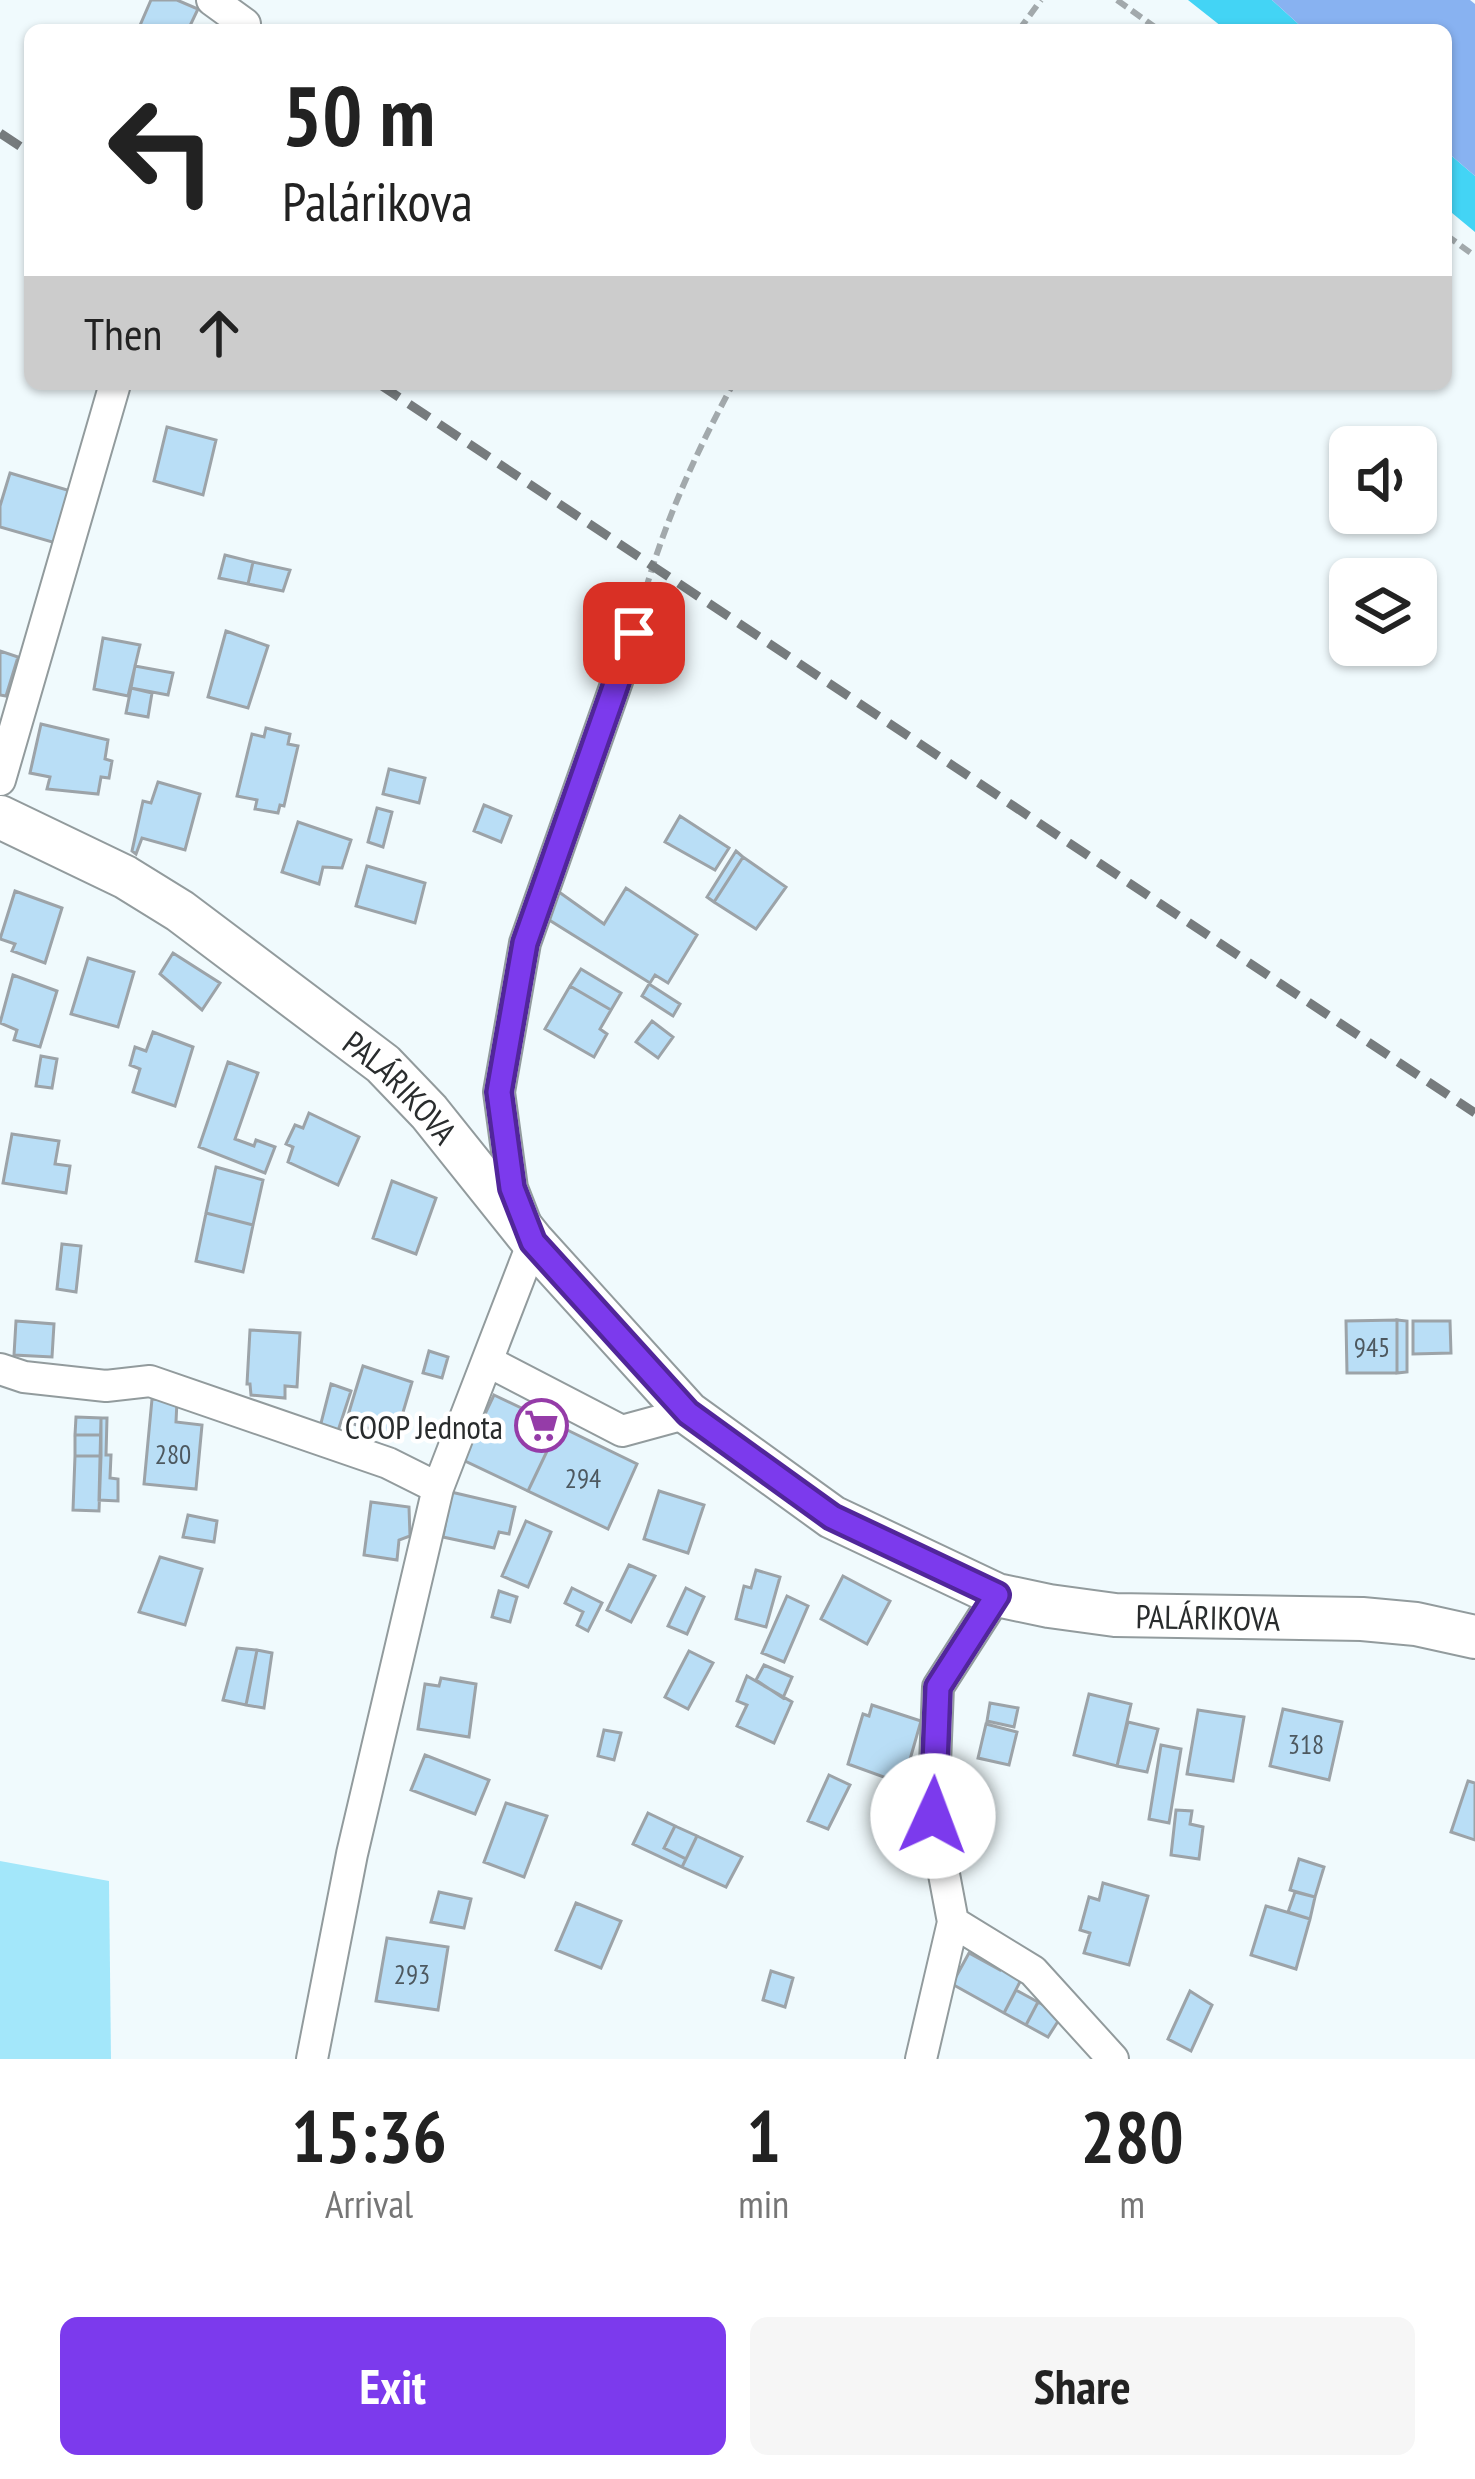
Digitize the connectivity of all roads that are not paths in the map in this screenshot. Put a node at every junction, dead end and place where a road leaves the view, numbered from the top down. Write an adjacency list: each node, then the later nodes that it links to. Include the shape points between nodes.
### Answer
1 (212, 0): 2 (street)
2 (248, 18)
3 (113, 390): 5 (street)
4 (634, 633): 7 (street, via 525,943 499,1092 512,1188)
5 (0, 780)
6 (0, 817): 7 (main road, PALÁRIKOVA, via 162,900 352,1038 428,1112)
7 (533, 1242): 8 (street); 10 (main road, PALÁRIKOVA)
8 (487, 1361): 10 (street, via 622,1430); 11 (street)
9 (0, 1370): 11 (street, via 106,1386 150,1381 388,1463)
10 (688, 1413): 12 (main road, PALÁRIKOVA, via 832,1517)
11 (438, 1488): 15 (street)
12 (997, 1595): 13 (main road, PALÁRIKOVA, via 1115,1615 1362,1619); 14 (street, via 938,1687 933,1816)
13 (1475, 1637)
14 (952, 1922): 16 (street); 17 (street, via 1033,1971)
15 (311, 2059)
16 (921, 2059)
17 (1113, 2059)

